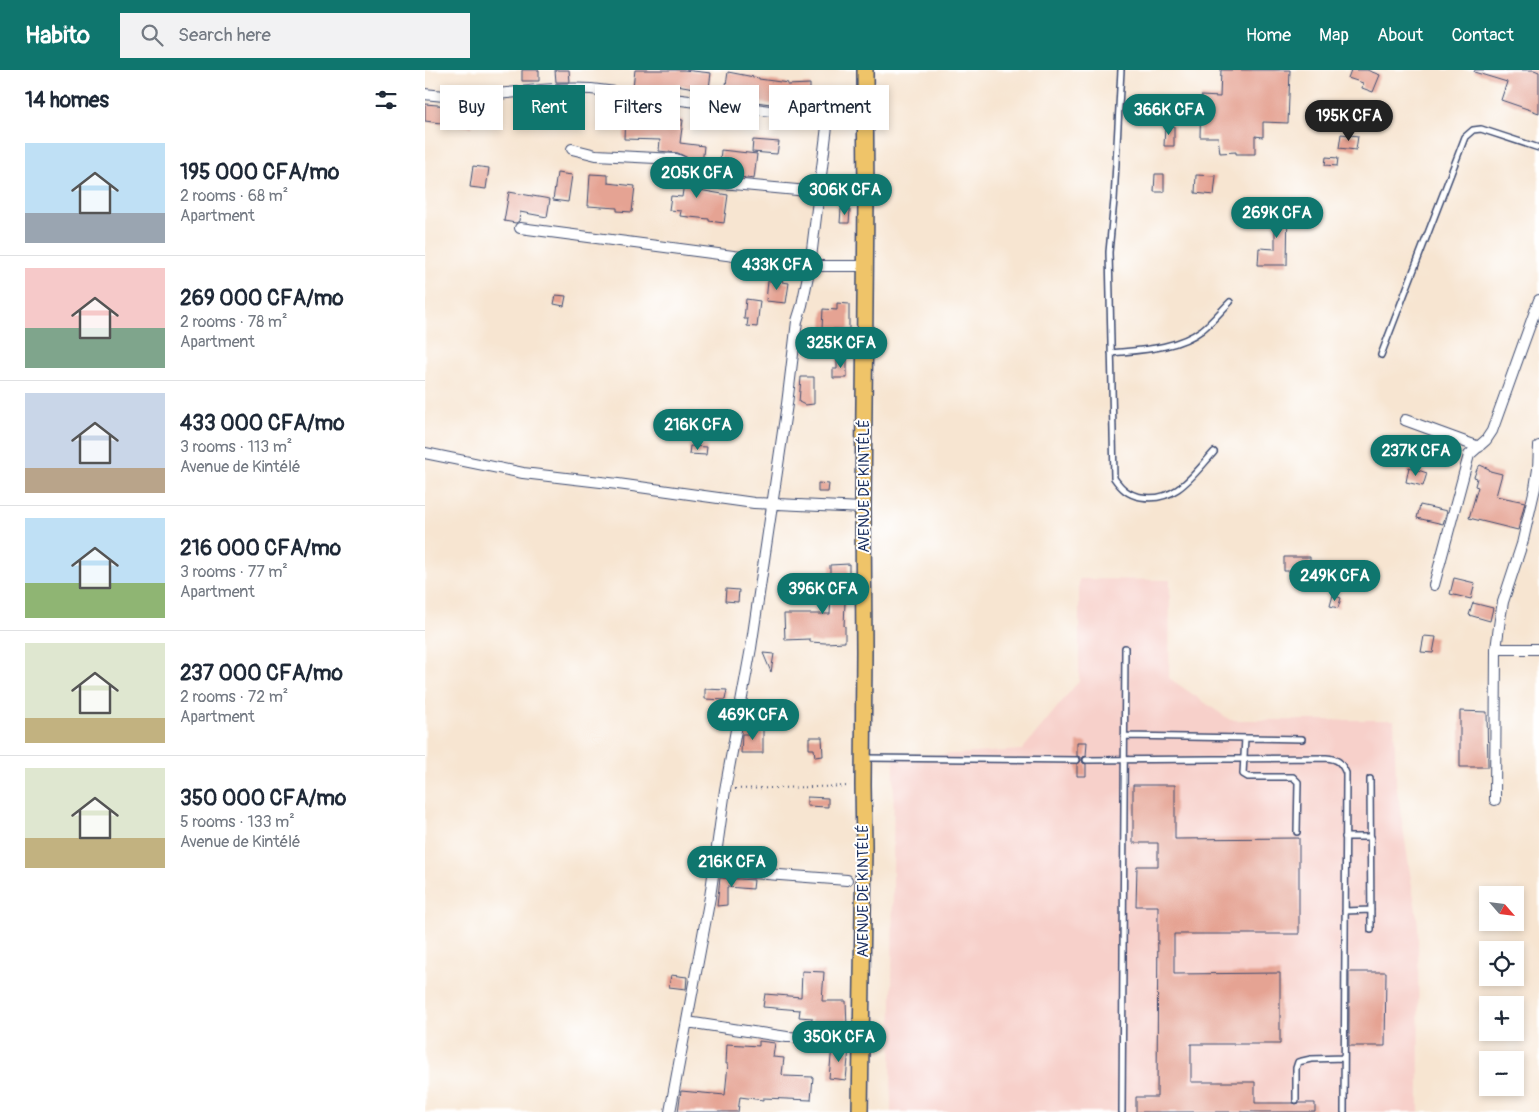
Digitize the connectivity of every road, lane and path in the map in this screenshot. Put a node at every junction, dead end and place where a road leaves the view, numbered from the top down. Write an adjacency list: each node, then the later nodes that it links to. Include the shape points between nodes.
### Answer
1 (865, 70): 3 (main road, AVENUE DE KINTÉLÉ)
2 (1121, 70): 16 (lane, via 1109,252)
3 (865, 85)
4 (425, 94): 5 (street, via 467,97 571,88)
5 (769, 111)
6 (827, 130): 10 (street)
7 (865, 130): 13 (main road, AVENUE DE KINTÉLÉ)
8 (1539, 148): 17 (lane, via 1481,129 1473,130 1465,137)
9 (572, 149): 10 (street, via 596,155 676,159 722,183)
10 (819, 192): 12 (street)
11 (520, 228): 12 (street)
12 (809, 266): 13 (street); 24 (street, via 797,321)
13 (865, 266): 25 (main road, AVENUE DE KINTÉLÉ)
14 (1539, 300): 19 (street, via 1493,431)
15 (1230, 302): 16 (lane, via 1191,337 1157,348)
16 (1111, 353): 21 (lane, via 1113,478 1121,488 1135,496 1162,498 1185,484)
17 (1381, 355)
18 (1405, 420): 19 (street)
19 (1479, 446): 26 (street, via 1469,455 1466,464)
20 (1539, 446): 23 (street)
21 (1213, 452)
22 (425, 453): 24 (street, via 523,473)
23 (1539, 464): 28 (street, via 1522,544 1499,619)
24 (772, 504): 25 (street); 40 (street, via 751,648)
25 (863, 508): 33 (main road, AVENUE DE KINTÉLÉ)
26 (1434, 585)
27 (1125, 648): 30 (lane)
28 (1496, 649): 29 (street); 41 (street)
29 (1539, 649)
30 (1124, 736): 31 (lane); 36 (lane)
31 (1245, 738): 32 (lane); 37 (lane)
32 (1302, 739)
33 (863, 758): 34 (lane); 39 (main road, AVENUE DE KINTÉLÉ)
34 (1077, 760)
35 (1086, 760): 36 (lane)
36 (1124, 760): 37 (lane); 56 (lane)
37 (1244, 760): 42 (lane, via 1243,774 1248,777 1288,776 1298,782); 43 (lane, via 1336,759 1345,773)
38 (1370, 779): 44 (lane)
39 (863, 786): 40 (path); 51 (main road, AVENUE DE KINTÉLÉ)
40 (725, 790): 45 (street)
41 (1495, 800)
42 (1297, 832)
43 (1345, 837): 44 (lane); 48 (lane)
44 (1371, 837): 47 (lane)
45 (714, 870): 46 (street); 50 (street)
46 (847, 880)
47 (1371, 910): 48 (lane); 49 (lane)
48 (1345, 911): 52 (lane)
49 (1371, 930)
50 (687, 1022): 51 (street, via 787,1037); 54 (street)
51 (862, 1038): 55 (main road, AVENUE DE KINTÉLÉ)
52 (1344, 1058): 53 (lane, via 1298,1062); 57 (lane)
53 (1296, 1100)
54 (670, 1112)
55 (860, 1112)
56 (1122, 1112)
57 (1344, 1112)

